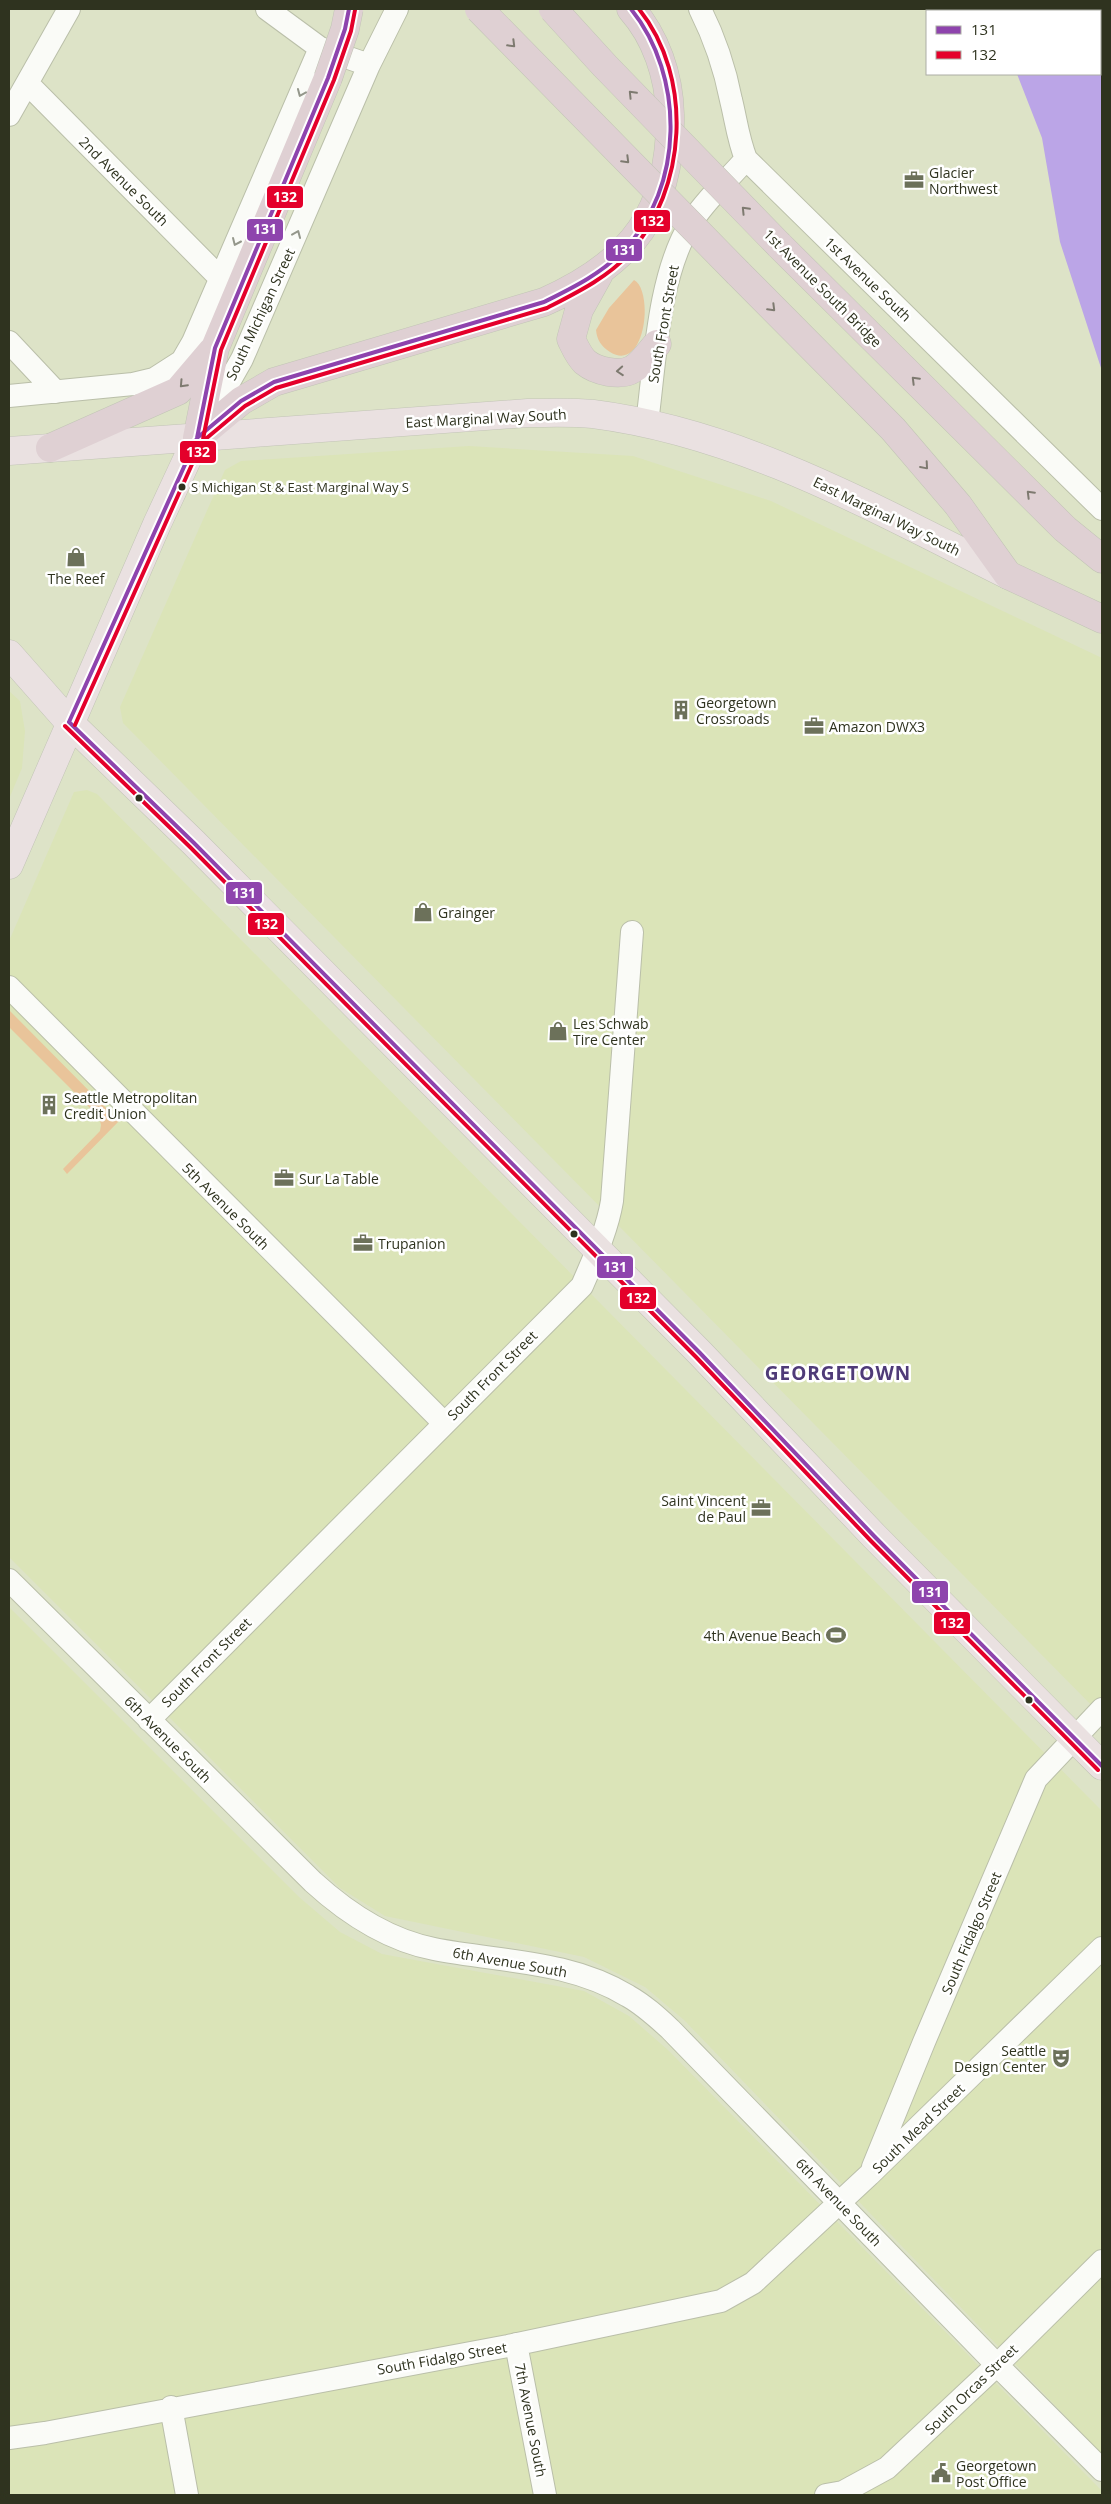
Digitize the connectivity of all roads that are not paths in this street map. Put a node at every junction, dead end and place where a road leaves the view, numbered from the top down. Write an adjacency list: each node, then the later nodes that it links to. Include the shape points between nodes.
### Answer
1 (69, 9): 11 (street)
2 (267, 9): 9 (street)
3 (348, 9): 18 (highway, bridge, via 345,30 328,78)
4 (397, 9): 10 (street, South Michigan Street)
5 (479, 9): 27 (highway, one-way to 27, bridge, via 893,429 958,505)
6 (553, 9): 26 (highway, 1st Avenue South Bridge, one-way to 6, bridge, via 1065,529 779,245)
7 (631, 9): 14 (highway, via 653,42 666,77 670,141 667,170 658,200 644,225 625,249)
8 (700, 9): 13 (street, 1st Avenue South, via 720,56 738,139)
9 (320, 48): 10 (street); 15 (street, one-way to 15)
10 (369, 65): 22 (street, South Michigan Street, one-way to 10, via 242,359)
11 (28, 84): 12 (street); 15 (street, 2nd Avenue South)
12 (9, 115)
13 (746, 159): 17 (street, South Front Street, via 691,222 676,252 666,286); 25 (street, 1st Avenue South)
14 (600, 272): 17 (highway, one-way to 14, via 633,369 620,373 602,370 578,354 571,339 579,310); 22 (highway, via 576,288 521,310 274,382 241,401)
15 (220, 278): 19 (street, via 193,342 182,361 167,372 133,384)
16 (9, 342): 19 (street)
17 (657, 344): 21 (street, South Front Street)
18 (215, 348): 22 (highway); 23 (highway, one-way to 23, via 178,390)
19 (56, 392): 20 (street)
20 (9, 396)
21 (647, 423): 22 (main road, East Marginal Way South, via 591,414 528,413); 27 (main road, East Marginal Way South, via 775,462)
22 (197, 438): 23 (main road, East Marginal Way South); 30 (main road, South Michigan Street)
23 (50, 448): 24 (main road, East Marginal Way South)
24 (9, 451)
25 (1102, 509)
26 (1102, 560)
27 (1008, 575): 28 (highway, East Marginal Way South)
28 (1102, 618)
29 (9, 654): 30 (main road)
30 (69, 722): 31 (main road, South Michigan Street); 34 (main road, via 194,843)
31 (9, 865)
32 (632, 932): 34 (street, South Front Street, via 615,1185 609,1217)
33 (9, 986): 35 (street, 5th Avenue South)
34 (597, 1251): 35 (street, South Front Street, via 582,1286); 39 (main road, via 700,1352 875,1537)
35 (444, 1424): 38 (street, South Front Street)
36 (9, 1580): 38 (street, 6th Avenue South)
37 (1102, 1709): 39 (street, South Fidalgo Street)
38 (149, 1720): 43 (street, 6th Avenue South, via 333,1901 363,1921 433,1949 568,1971 628,1995 670,2029)
39 (1074, 1738): 40 (main road); 42 (street, South Fidalgo Street, via 1036,1779)
40 (1102, 1766)
41 (1102, 1948): 42 (street, South Mead Street)
42 (870, 2175): 43 (street, South Mead Street)
43 (840, 2202): 45 (street, South Fidalgo Street, via 753,2283 721,2300); 46 (street, 6th Avenue South)
44 (1102, 2261): 46 (street, South Orcas Street)
45 (516, 2344): 47 (street, South Fidalgo Street); 51 (street, 7th Avenue South)
46 (997, 2365): 49 (street, 6th Avenue South); 52 (street, South Orcas Street, via 887,2468 843,2492)
47 (171, 2408): 48 (street, South Fidalgo Street); 50 (street)
48 (9, 2438)
49 (1102, 2470)
50 (187, 2495)
51 (545, 2495)
52 (826, 2495)

